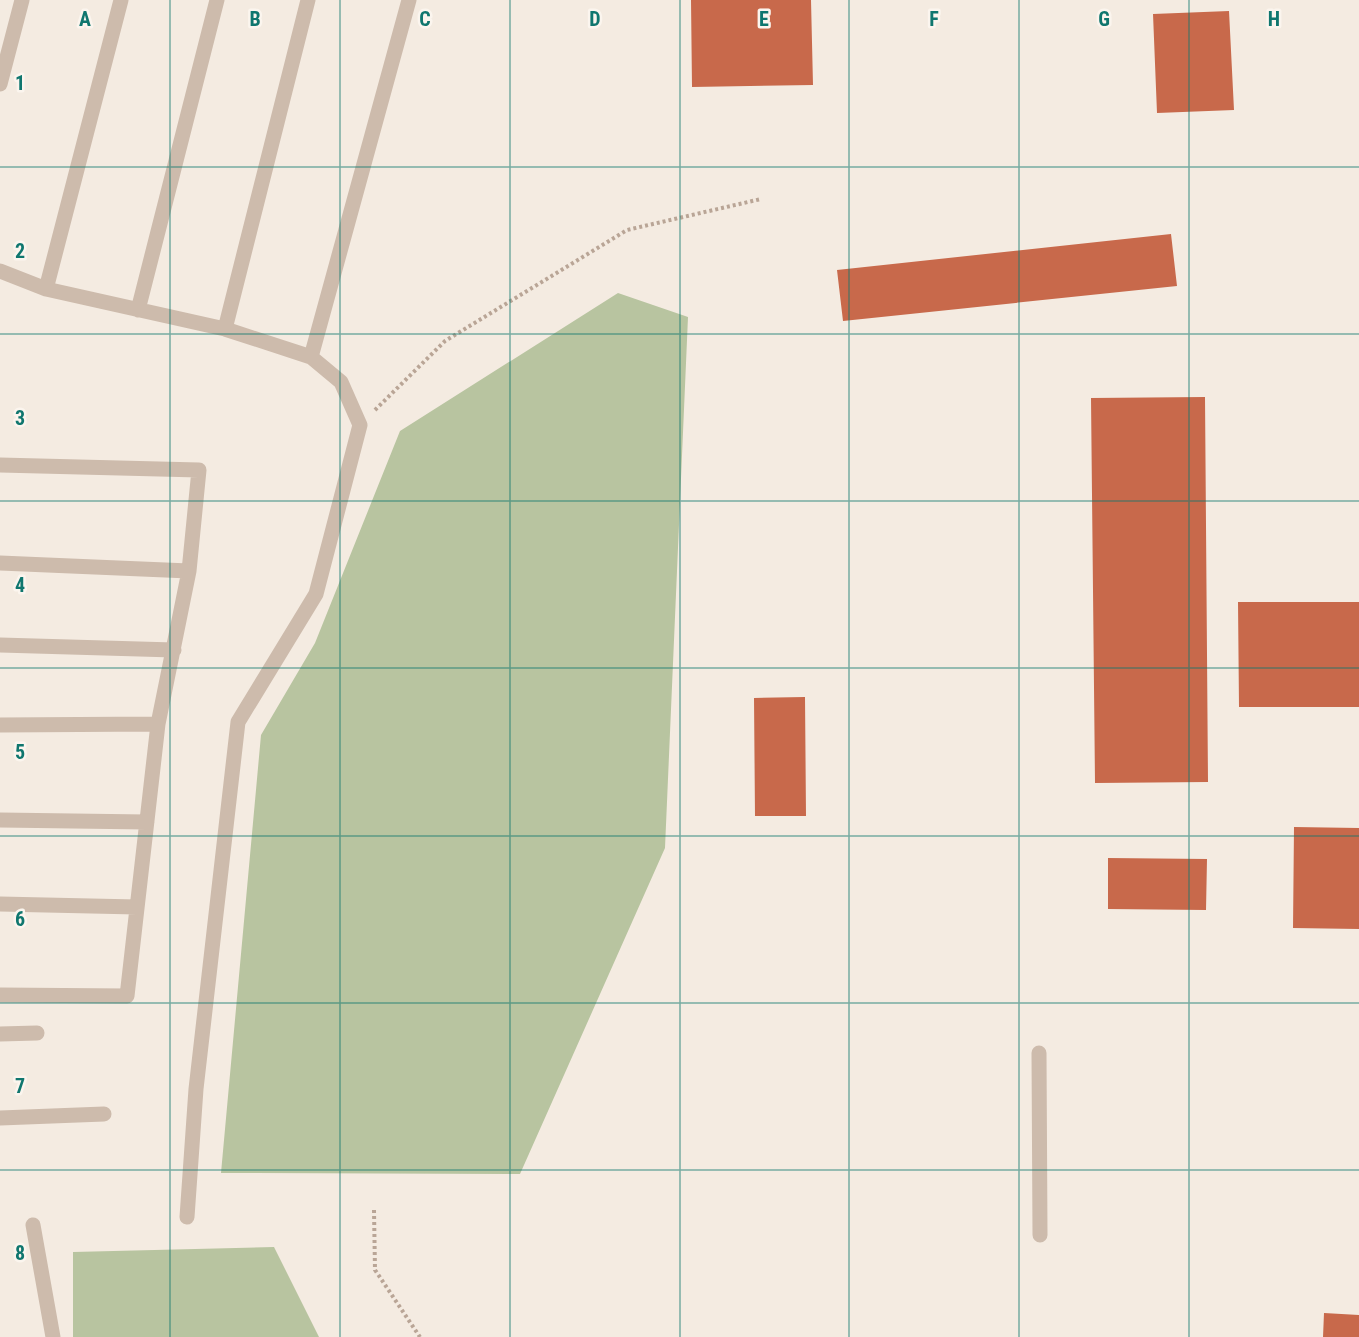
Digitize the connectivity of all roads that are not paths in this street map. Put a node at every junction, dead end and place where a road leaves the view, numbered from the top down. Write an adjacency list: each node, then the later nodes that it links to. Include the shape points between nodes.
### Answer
1 (22, 0): 6 (lane)
2 (121, 0): 8 (lane)
3 (217, 0): 9 (lane)
4 (308, 0): 10 (lane)
5 (409, 0): 11 (lane)
6 (0, 84)
7 (0, 272): 8 (lane)
8 (46, 289): 9 (lane)
9 (138, 310): 10 (lane)
10 (225, 329): 11 (lane)
11 (311, 357): 29 (lane, via 341,382 360,425 316,594 238,722 196,1089)
12 (0, 465): 14 (lane, via 199,470)
13 (0, 563): 14 (lane)
14 (189, 571): 16 (lane)
15 (0, 645): 16 (lane)
16 (174, 650): 17 (lane)
17 (158, 724): 18 (lane); 20 (lane)
18 (0, 725)
19 (0, 820): 20 (lane)
20 (147, 822): 22 (lane)
21 (0, 904): 22 (lane)
22 (137, 907): 23 (lane, via 127,996)
23 (0, 995)
24 (37, 1033): 25 (lane)
25 (0, 1034)
26 (1039, 1053): 31 (lane)
27 (104, 1114): 28 (lane)
28 (0, 1118)
29 (187, 1217)
30 (33, 1226): 32 (lane)
31 (1040, 1235)
32 (53, 1337)

